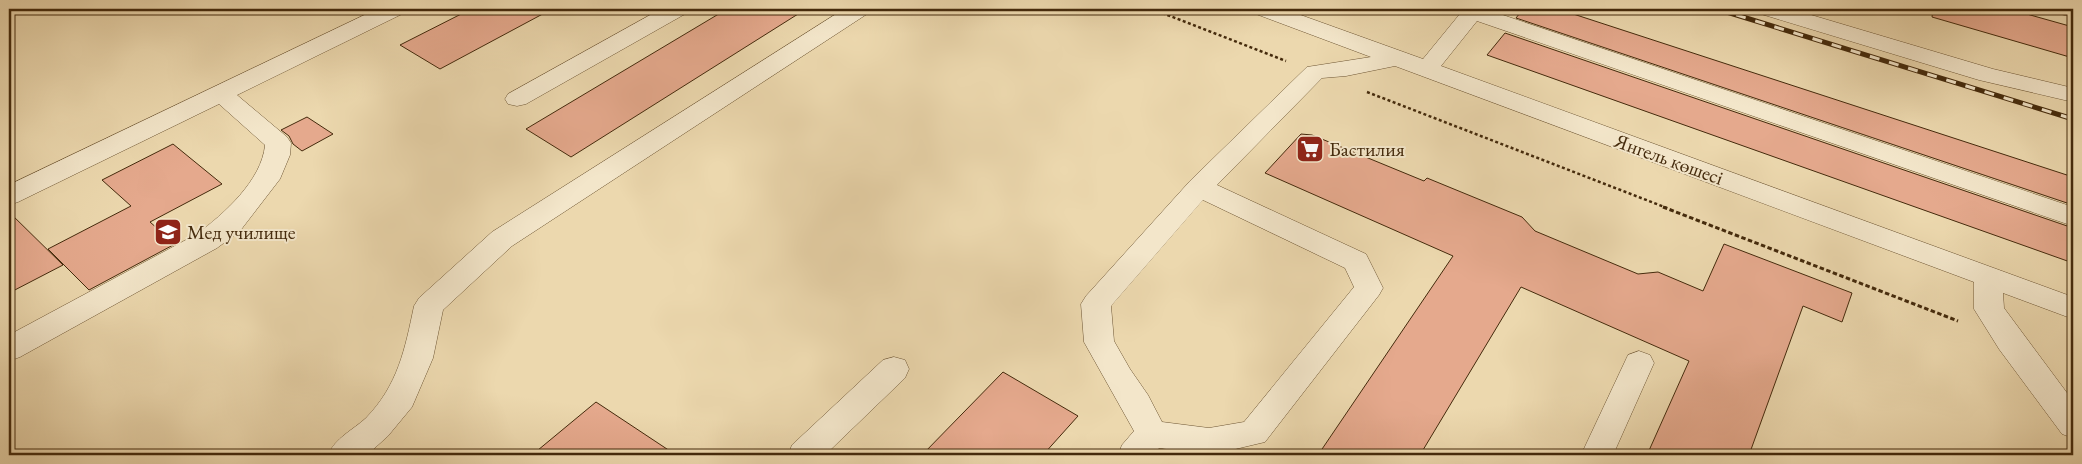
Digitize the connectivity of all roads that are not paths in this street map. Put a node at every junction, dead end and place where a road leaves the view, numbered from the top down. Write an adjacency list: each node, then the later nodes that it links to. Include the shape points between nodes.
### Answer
1 (394, 9): 13 (street)
2 (677, 9): 15 (street)
3 (859, 9): 26 (street, via 502,239 429,306 418,358 401,398 377,427)
4 (1264, 9): 9 (street, Янгель көшесі)
5 (1769, 9): 14 (street, via 1987,75)
6 (2068, 9): 8 (street)
7 (1469, 10): 11 (street); 18 (street)
8 (2073, 10)
9 (1305, 24): 10 (street, Янгель көшесі); 12 (street, via 1312,44)
10 (1398, 58): 11 (street, Янгель көшесі); 12 (street)
11 (1427, 69): 19 (street, Янгель көшесі)
12 (1315, 72): 16 (street)
13 (221, 93): 17 (street); 21 (street, via 278,142 271,173 230,224 207,241)
14 (2073, 95)
15 (517, 99)
16 (1199, 187): 25 (street, via 1096,304 1099,342 1137,404); 25 (street, via 1356,261 1369,288 1254,433 1209,442)
17 (9, 196)
18 (2073, 217)
19 (1988, 277): 20 (street, Янгель көшесі); 24 (street, via 1989,309)
20 (2073, 308)
21 (9, 349)
22 (1639, 363): 28 (street)
23 (894, 369): 27 (street)
24 (2073, 426)
25 (1143, 444)
26 (344, 455)
27 (804, 455)
28 (1597, 455)

